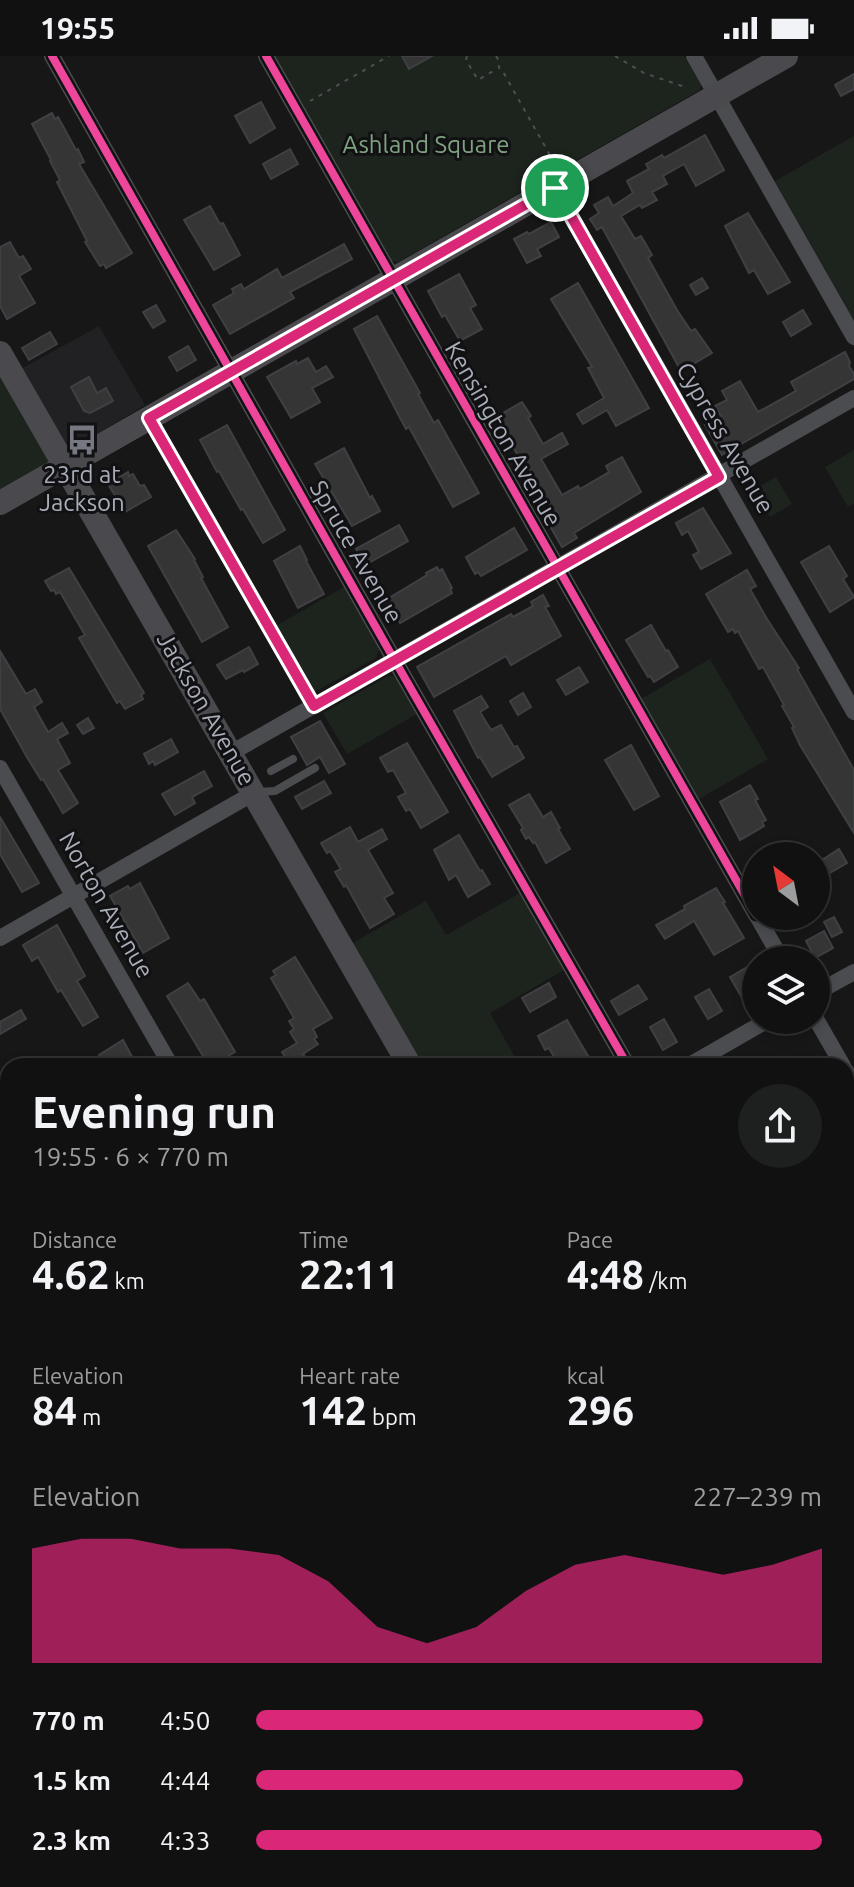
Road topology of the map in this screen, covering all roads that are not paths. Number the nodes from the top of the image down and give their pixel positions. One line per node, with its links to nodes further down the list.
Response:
1 (52, 56): 10 (street, Spruce Avenue)
2 (266, 56): 7 (street, Kensington Avenue)
3 (694, 56): 5 (street)
4 (786, 56): 5 (main road)
5 (716, 96): 6 (main road); 8 (street)
6 (556, 178): 7 (main road); 14 (street, Cypress Avenue)
7 (392, 280): 10 (main road); 16 (street, Kensington Avenue)
8 (854, 337)
9 (0, 353): 13 (main road, Jackson Avenue)
10 (231, 372): 12 (main road); 17 (street, Spruce Avenue)
11 (854, 398): 14 (street)
12 (149, 418): 13 (main road); 18 (lane)
13 (65, 466): 15 (main road); 20 (main road, Jackson Avenue)
14 (719, 477): 16 (street); 19 (street, Cypress Avenue)
15 (0, 503)
16 (557, 568): 17 (street); 28 (street, Kensington Avenue)
17 (395, 661): 18 (street); 37 (street, Spruce Avenue)
18 (314, 706): 20 (street)
19 (854, 712)
20 (231, 753): 27 (main road, Jackson Avenue)
21 (293, 759): 22 (lane)
22 (283, 765): 25 (lane); 26 (lane)
23 (0, 768): 29 (street, Norton Avenue)
24 (315, 768): 26 (lane)
25 (271, 771)
26 (292, 781): 27 (lane)
27 (254, 793): 29 (street); 36 (main road, Jackson Avenue)
28 (742, 891)
29 (73, 896): 30 (street); 35 (street, Norton Avenue)
30 (0, 938)
31 (854, 972): 32 (street)
32 (830, 985)
33 (744, 1034): 38 (street)
34 (825, 1034): 39 (street)
35 (166, 1058)
36 (405, 1058)
37 (623, 1058)
38 (702, 1058)
39 (838, 1058)

